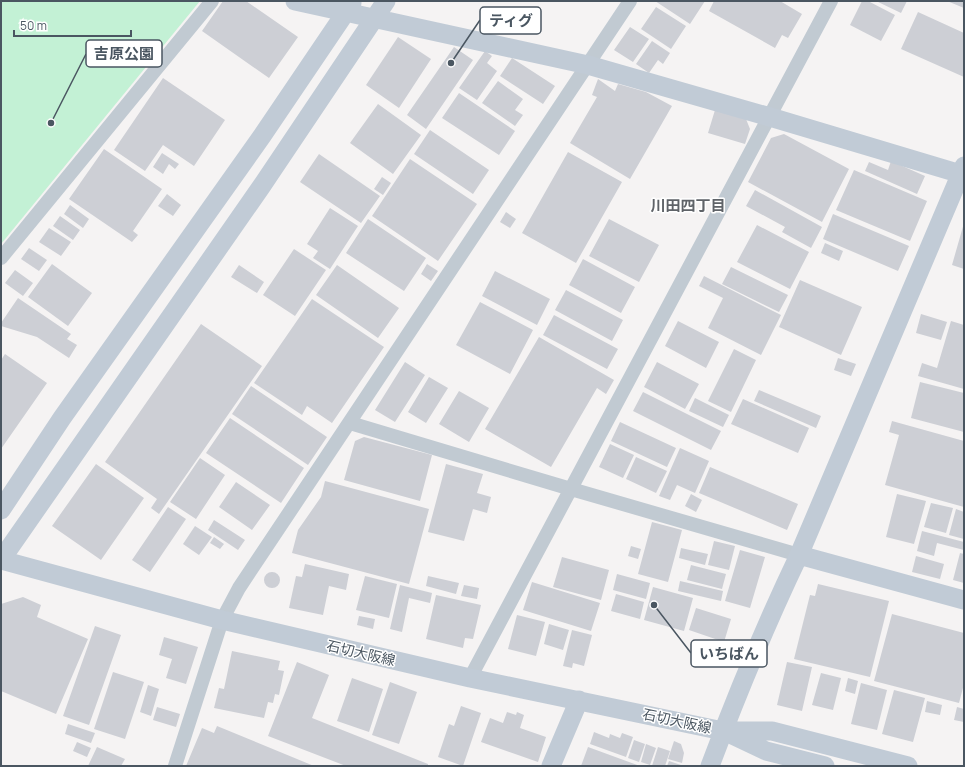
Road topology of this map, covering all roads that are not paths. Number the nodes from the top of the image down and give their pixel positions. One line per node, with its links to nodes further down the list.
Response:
1 (212, 1): 11 (street)
2 (295, 1): 6 (street)
3 (386, 1): 7 (street)
4 (630, 1): 8 (street)
5 (831, 1): 9 (street)
6 (350, 7): 7 (street); 14 (street)
7 (374, 18): 8 (street); 16 (street)
8 (588, 65): 9 (street); 12 (street)
9 (770, 117): 10 (street); 13 (street)
10 (963, 172): 15 (street)
11 (1, 258)
12 (350, 423): 13 (street); 18 (street)
13 (571, 489): 15 (street); 19 (street)
14 (1, 510)
15 (799, 555): 17 (street); 21 (street)
16 (1, 560): 18 (street, 石切大阪線)
17 (964, 600)
18 (222, 620): 19 (street, 石切大阪線); 22 (street)
19 (470, 678): 20 (street, 石切大阪線)
20 (579, 700): 21 (street, 石切大阪線); 23 (street)
21 (723, 731): 24 (street); 25 (street, 石切大阪線); 26 (street, 石切大阪線)
22 (175, 766)
23 (551, 766)
24 (710, 766)
25 (824, 766)
26 (908, 766)

